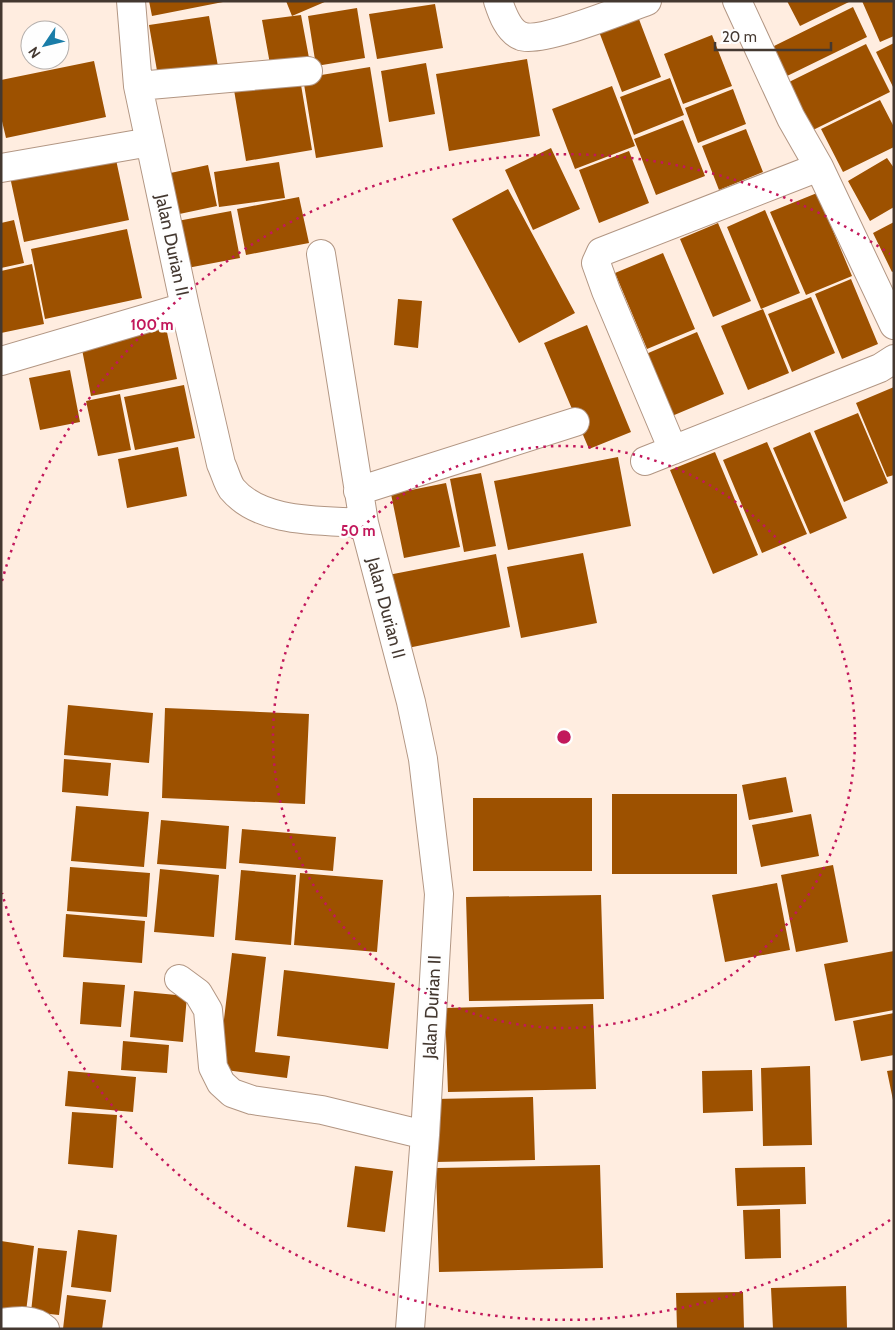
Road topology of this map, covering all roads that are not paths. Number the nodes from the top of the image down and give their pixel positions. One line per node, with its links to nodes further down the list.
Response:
1 (131, 1): 6 (street, Jalan Durian II)
2 (498, 1): 3 (street)
3 (647, 1)
4 (737, 1): 9 (street)
5 (308, 72): 6 (street)
6 (138, 86): 7 (street, Jalan Durian II)
7 (150, 142): 8 (street); 11 (street, Jalan Durian II)
8 (1, 168)
9 (819, 168): 12 (street); 16 (street)
10 (320, 254): 18 (street)
11 (185, 307): 14 (street); 19 (street, Jalan Durian II)
12 (894, 325)
13 (894, 359): 16 (street)
14 (1, 361)
15 (574, 422): 18 (street)
16 (672, 450): 17 (street)
17 (645, 461)
18 (358, 492): 19 (street)
19 (364, 523): 21 (street, Jalan Durian II)
20 (179, 979): 21 (street)
21 (425, 1136): 24 (street, Jalan Durian II)
22 (1, 1323): 23 (street)
23 (46, 1329)
24 (410, 1329)

